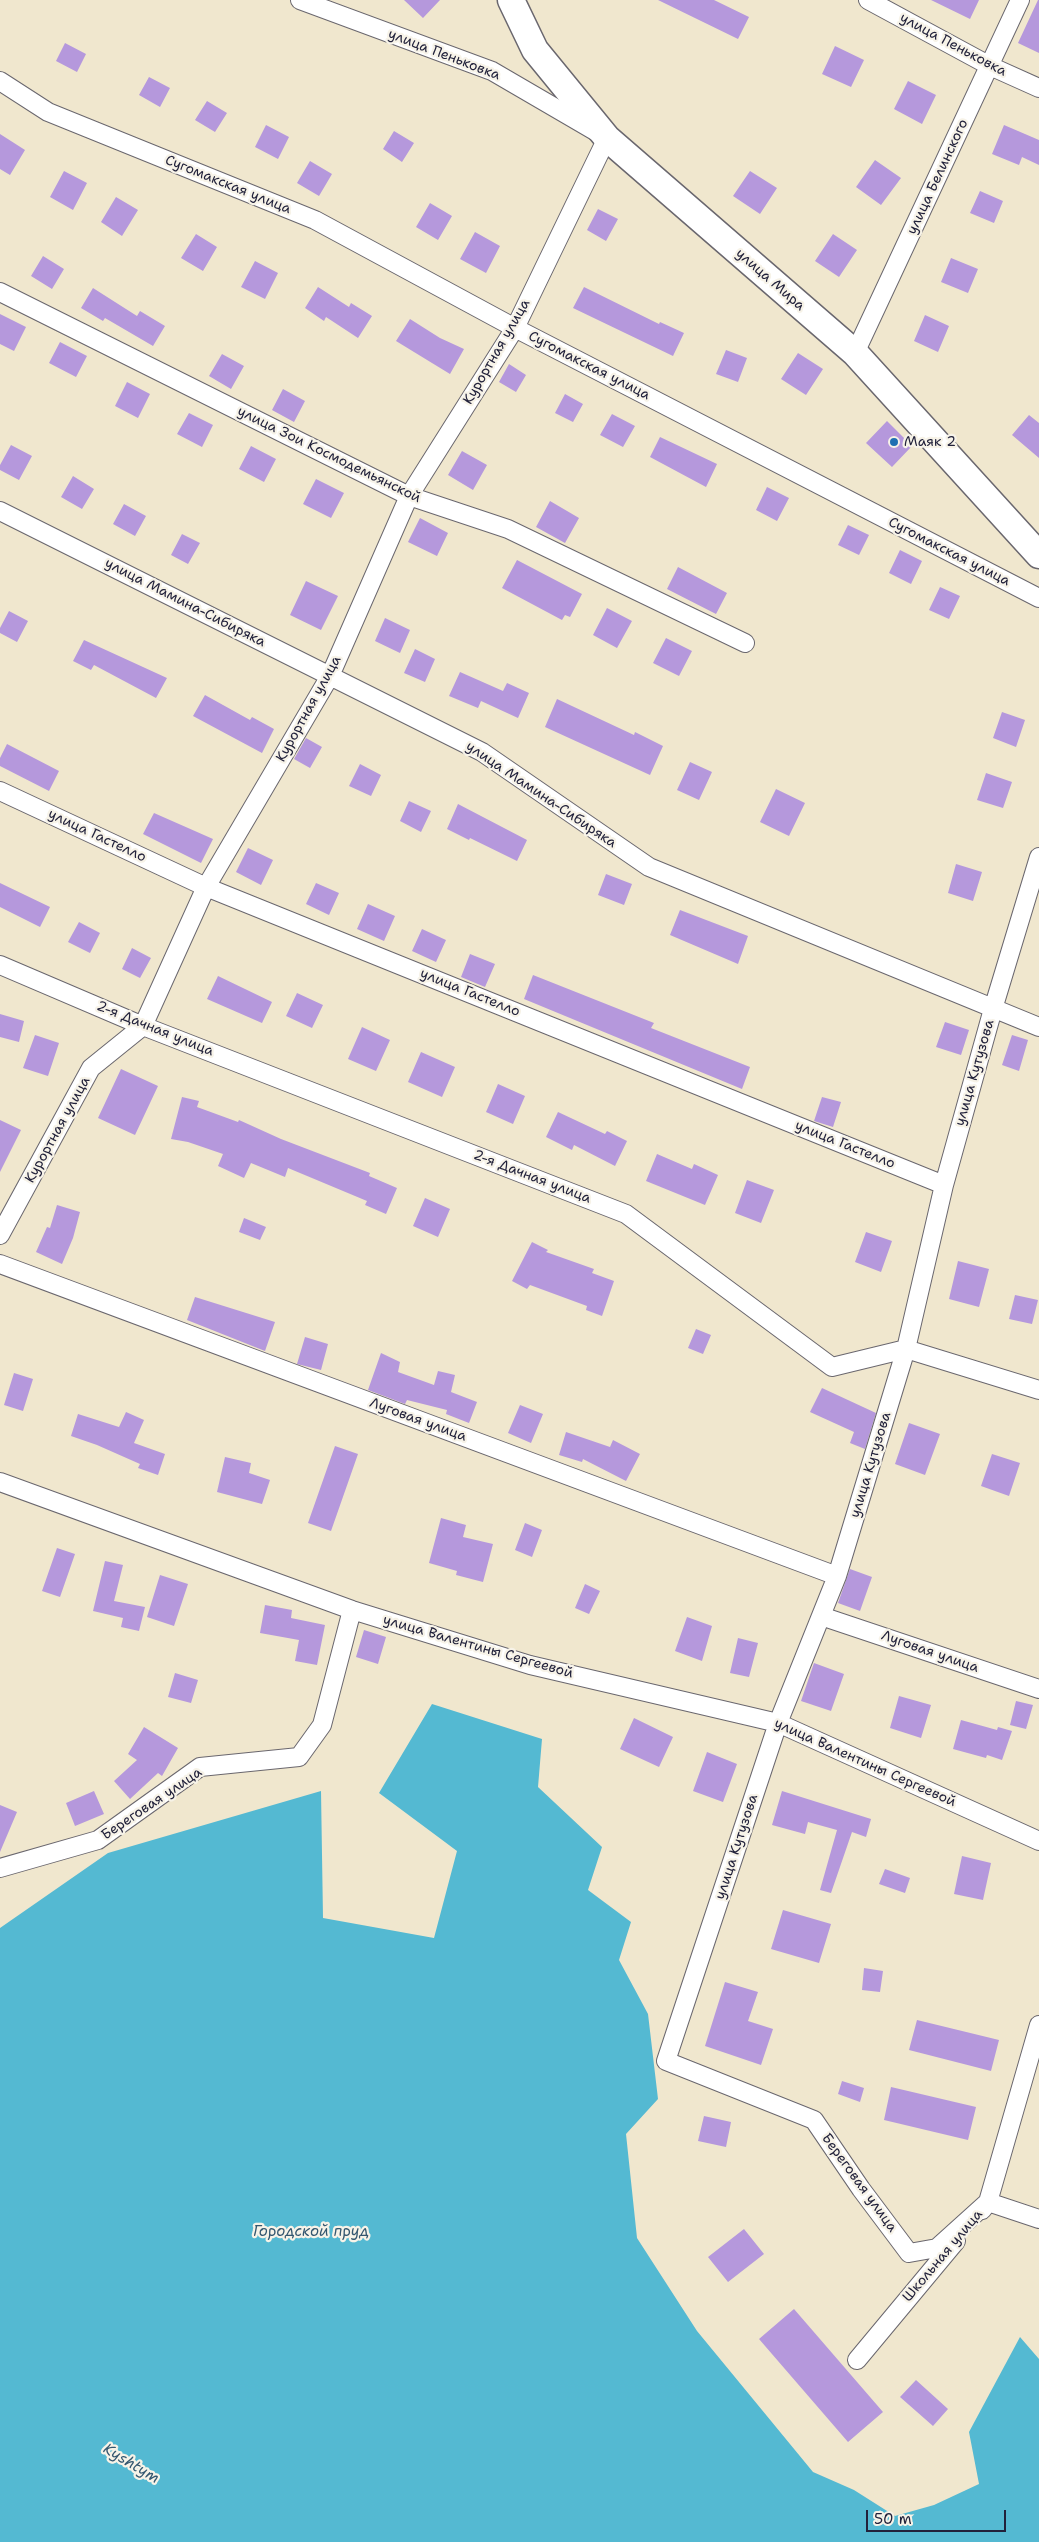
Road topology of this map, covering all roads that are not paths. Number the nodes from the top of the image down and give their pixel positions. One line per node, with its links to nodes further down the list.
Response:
1 (300, 0): 8 (street, улица Пеньковка)
2 (511, 0): 8 (main road, улица Мира)
3 (868, 0): 5 (street, улица Пеньковка)
4 (1020, 0): 5 (street, улица Белинского)
5 (990, 66): 7 (street, улица Пеньковка); 11 (street, улица Белинского)
6 (0, 81): 10 (street, Сугомакская улица)
7 (1039, 88)
8 (607, 138): 10 (street, Курортная улица); 11 (main road, улица Мира)
9 (0, 292): 12 (street, улица Зои Космодемьянской)
10 (515, 328): 12 (street, Курортная улица); 15 (street, Сугомакская улица)
11 (855, 354): 14 (main road, улица Мира)
12 (409, 496): 16 (street, улица Зои Космодемьянской); 17 (street, Курортная улица)
13 (0, 510): 17 (street, улица Мамина-Сибиряка)
14 (1039, 555)
15 (1039, 598)
16 (745, 643)
17 (330, 676): 20 (street, Курортная улица); 22 (street, улица Мамина-Сибиряка)
18 (0, 791): 20 (street, улица Гастелло)
19 (1039, 857): 22 (street, улица Кутузова)
20 (206, 887): 23 (street, Курортная улица); 25 (street, улица Гастелло)
21 (0, 965): 23 (street, 2-я Дачная улица)
22 (993, 1009): 24 (street, улица Мамина-Сибиряка); 25 (street, улица Кутузова)
23 (143, 1026): 26 (street, Курортная улица); 28 (street, 2-я Дачная улица)
24 (1039, 1026)
25 (944, 1185): 28 (street, улица Кутузова)
26 (0, 1235)
27 (0, 1264): 31 (street, Луговая улица)
28 (906, 1349): 29 (street); 31 (street, улица Кутузова)
29 (1039, 1390)
30 (0, 1482): 32 (street, улица Валентины Сергеевой)
31 (837, 1576): 33 (street, улица Кутузова)
32 (352, 1610): 35 (street, улица Валентины Сергеевой); 37 (street, Береговая улица)
33 (821, 1616): 34 (street, Луговая улица); 35 (street, улица Кутузова)
34 (1039, 1689)
35 (778, 1723): 36 (street, улица Валентины Сергеевой); 39 (street, улица Кутузова)
36 (1039, 1841)
37 (0, 1868)
38 (1039, 2025): 40 (street, Школьная улица)
39 (666, 2061): 40 (street, Береговая улица)
40 (988, 2202): 41 (street); 42 (street, Школьная улица)
41 (1039, 2218)
42 (857, 2360)

